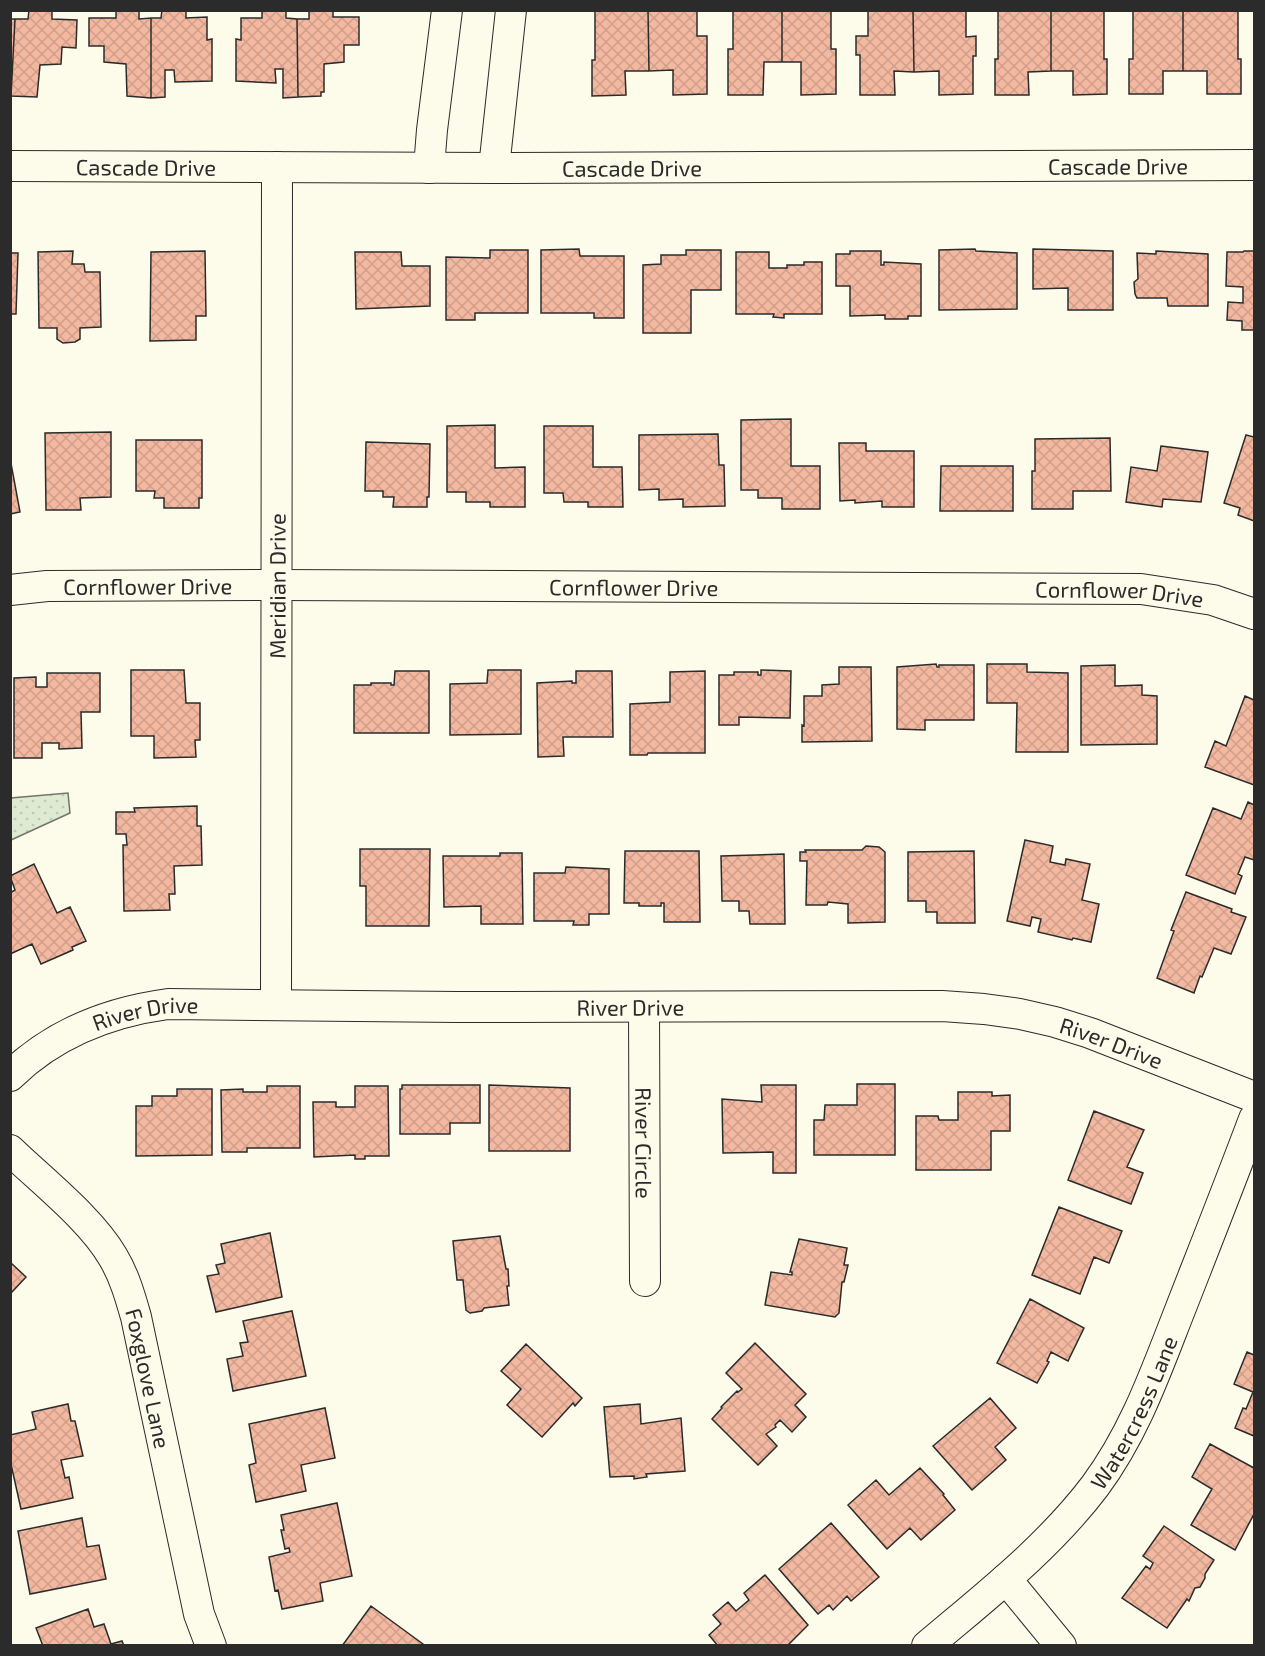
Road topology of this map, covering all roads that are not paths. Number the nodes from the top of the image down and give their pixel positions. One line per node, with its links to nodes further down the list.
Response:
1 (447, 10): 6 (street)
2 (511, 10): 7 (street)
3 (1254, 165): 7 (street, Cascade Drive)
4 (10, 166): 5 (street, Cascade Drive)
5 (277, 167): 6 (street, Cascade Drive); 8 (street, Meridian Drive)
6 (429, 168): 7 (street, Cascade Drive)
7 (494, 168)
8 (278, 585): 9 (street, Cornflower Drive); 10 (street, Cornflower Drive); 11 (street, Meridian Drive)
9 (10, 590)
10 (1254, 614)
11 (276, 1004): 12 (street, River Drive); 13 (street, River Drive)
12 (644, 1007): 14 (street, River Drive); 17 (street, River Circle)
13 (10, 1076)
14 (1254, 1097)
15 (1254, 1119): 18 (street, Watercress Lane)
16 (10, 1150): 19 (street, Foxglove Lane)
17 (645, 1281)
18 (1006, 1579): 20 (street, Watercress Lane); 21 (street)
19 (211, 1646)
20 (927, 1646)
21 (1061, 1646)

